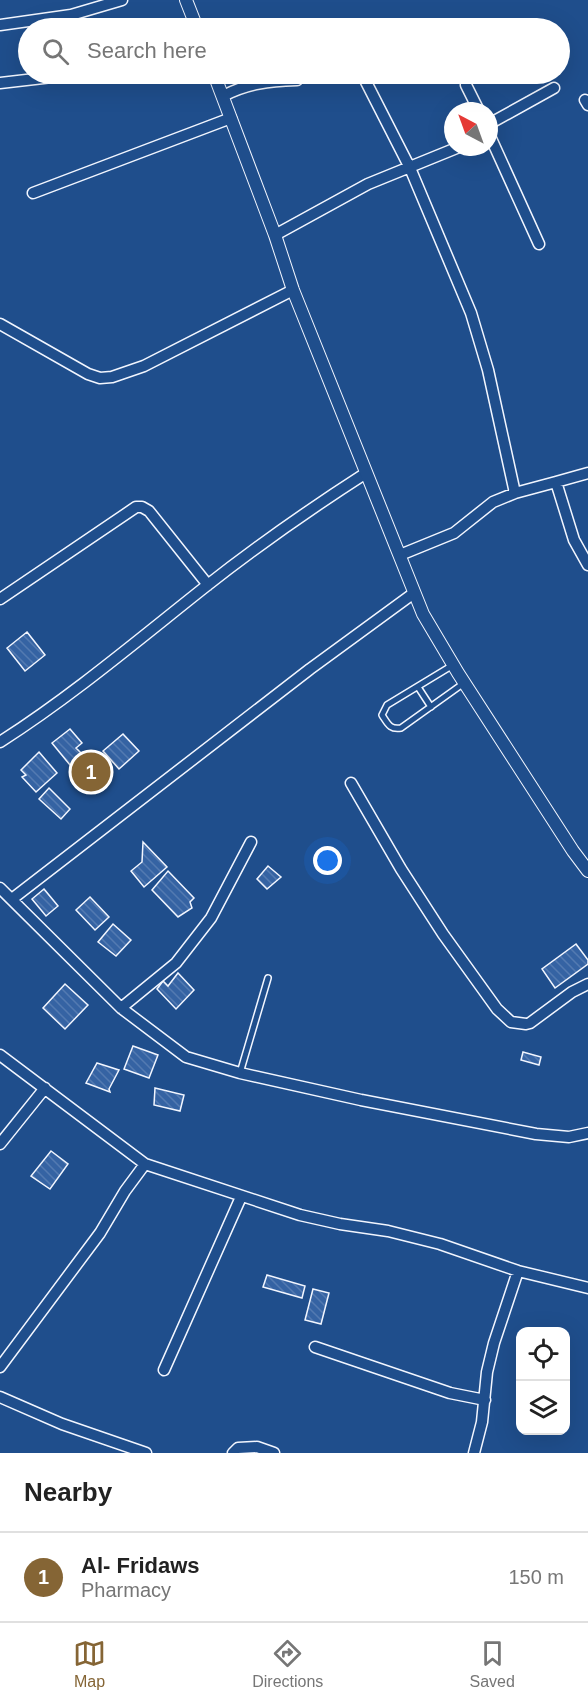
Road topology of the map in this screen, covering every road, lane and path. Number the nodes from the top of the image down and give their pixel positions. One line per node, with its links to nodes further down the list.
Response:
1 (122, 0): 3 (street)
2 (186, 0): 4 (street)
3 (50, 18)
4 (193, 18)
5 (18, 22): 6 (street)
6 (0, 25)
7 (18, 81): 8 (street)
8 (0, 83)
9 (218, 84): 14 (street)
10 (260, 84): 14 (street)
11 (367, 84): 20 (street)
12 (466, 85): 15 (street)
13 (554, 88): 17 (street)
14 (223, 96): 16 (street)
15 (474, 102)
16 (231, 118): 21 (street); 22 (street)
17 (498, 125)
18 (498, 151): 23 (street)
19 (444, 153): 20 (street)
20 (410, 168): 22 (street); 29 (street)
21 (33, 193)
22 (275, 235): 24 (street)
23 (539, 244)
24 (293, 290): 25 (street); 26 (street)
25 (0, 324)
26 (366, 473): 30 (street); 32 (street)
27 (588, 473): 28 (street)
28 (556, 482): 29 (street); 31 (street)
29 (515, 493): 30 (street)
30 (400, 555): 33 (street)
31 (588, 565)
32 (207, 585): 34 (street); 39 (street)
33 (414, 593): 35 (street); 44 (street)
34 (0, 599)
35 (453, 665): 36 (street); 37 (lane)
36 (464, 683): 38 (lane); 42 (street)
37 (418, 687): 38 (lane); 38 (lane)
38 (431, 707)
39 (0, 742)
40 (351, 783): 46 (street)
41 (251, 842): 47 (street)
42 (588, 871)
43 (0, 888): 44 (street)
44 (12, 899): 47 (street)
45 (268, 978): 49 (lane)
46 (588, 984)
47 (121, 1008): 49 (street)
48 (0, 1055): 50 (street)
49 (240, 1073): 51 (street)
50 (45, 1088): 52 (street); 53 (street)
51 (588, 1134)
52 (0, 1144)
53 (145, 1164): 54 (street); 58 (street)
54 (241, 1197): 55 (street); 59 (street)
55 (518, 1271): 56 (street); 61 (street)
56 (588, 1287)
57 (315, 1347): 61 (street)
58 (0, 1367)
59 (164, 1370)
60 (0, 1397): 62 (street)
61 (485, 1400): 65 (street)
62 (146, 1453)
63 (233, 1453): 64 (street)
64 (274, 1453)
65 (474, 1453)

